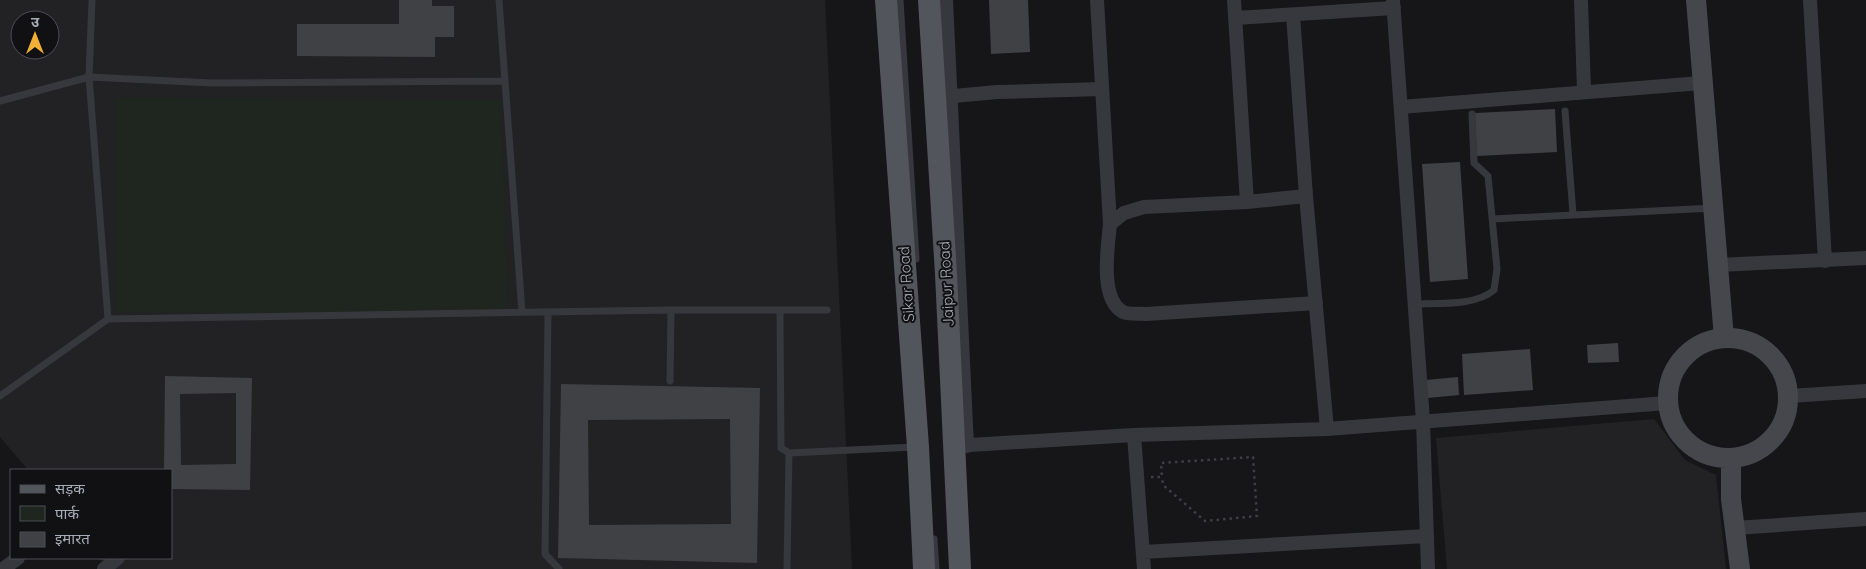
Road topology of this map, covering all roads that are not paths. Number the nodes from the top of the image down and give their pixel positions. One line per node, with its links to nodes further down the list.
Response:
1 (92, 0): 15 (lane)
2 (500, 0): 16 (lane)
3 (886, 0): 53 (main road, Sikar Road)
4 (900, 0): 34 (lane)
5 (929, 0): 20 (main road, Jaipur Road)
6 (946, 0): 20 (street)
7 (1097, 0): 18 (street)
8 (1234, 0): 14 (street)
9 (1581, 0): 19 (street)
10 (1696, 0): 17 (street)
11 (1810, 0): 32 (street)
12 (1394, 4): 13 (street); 22 (street)
13 (1292, 15): 14 (street); 25 (street)
14 (1235, 18): 26 (street)
15 (89, 77): 16 (lane); 21 (lane); 42 (lane)
16 (504, 81): 40 (lane)
17 (1701, 83): 19 (street); 27 (street)
18 (1102, 89): 20 (street); 30 (street)
19 (1584, 91): 22 (street)
20 (943, 97): 52 (main road, Jaipur Road)
21 (0, 101)
22 (1401, 107): 36 (street)
23 (1565, 111): 28 (lane)
24 (1472, 114): 29 (lane)
25 (1306, 196): 26 (street); 35 (street)
26 (1247, 202): 30 (street)
27 (1715, 208): 28 (lane); 33 (street)
28 (1573, 214): 29 (lane)
29 (1493, 219): 36 (lane)
30 (1110, 224): 35 (street)
31 (1866, 258): 32 (street)
32 (1825, 261): 33 (street)
33 (1718, 265): 43 (street)
34 (916, 269)
35 (1316, 303): 50 (street)
36 (1415, 304): 49 (street)
37 (671, 310): 38 (lane); 41 (lane); 44 (lane)
38 (780, 310): 39 (lane); 54 (lane)
39 (827, 310)
40 (522, 312): 41 (lane); 42 (lane)
41 (548, 312): 65 (lane)
42 (108, 319): 46 (lane)
43 (1724, 338): 47 (street); 48 (street)
44 (670, 381)
45 (1866, 391): 47 (street)
46 (0, 396)
47 (1789, 396): 55 (street)
48 (1667, 403): 49 (street); 55 (street)
49 (1423, 422): 50 (street); 59 (street)
50 (1327, 429): 51 (street)
51 (1134, 436): 52 (street); 60 (street)
52 (960, 446): 69 (main road, Jaipur Road)
53 (918, 447): 54 (lane); 67 (main road, Sikar Road)
54 (789, 453): 66 (lane)
55 (1731, 458): 58 (street)
56 (1866, 519): 58 (street)
57 (933, 527): 68 (lane)
58 (1735, 528): 72 (street)
59 (1426, 536): 60 (street); 71 (street)
60 (1143, 552): 70 (street)
61 (16, 559): 63 (street)
62 (117, 559): 64 (street)
63 (1, 568)
64 (104, 569)
65 (559, 569)
66 (787, 569)
67 (924, 569)
68 (936, 569)
69 (960, 569)
70 (1144, 569)
71 (1428, 569)
72 (1740, 569)

